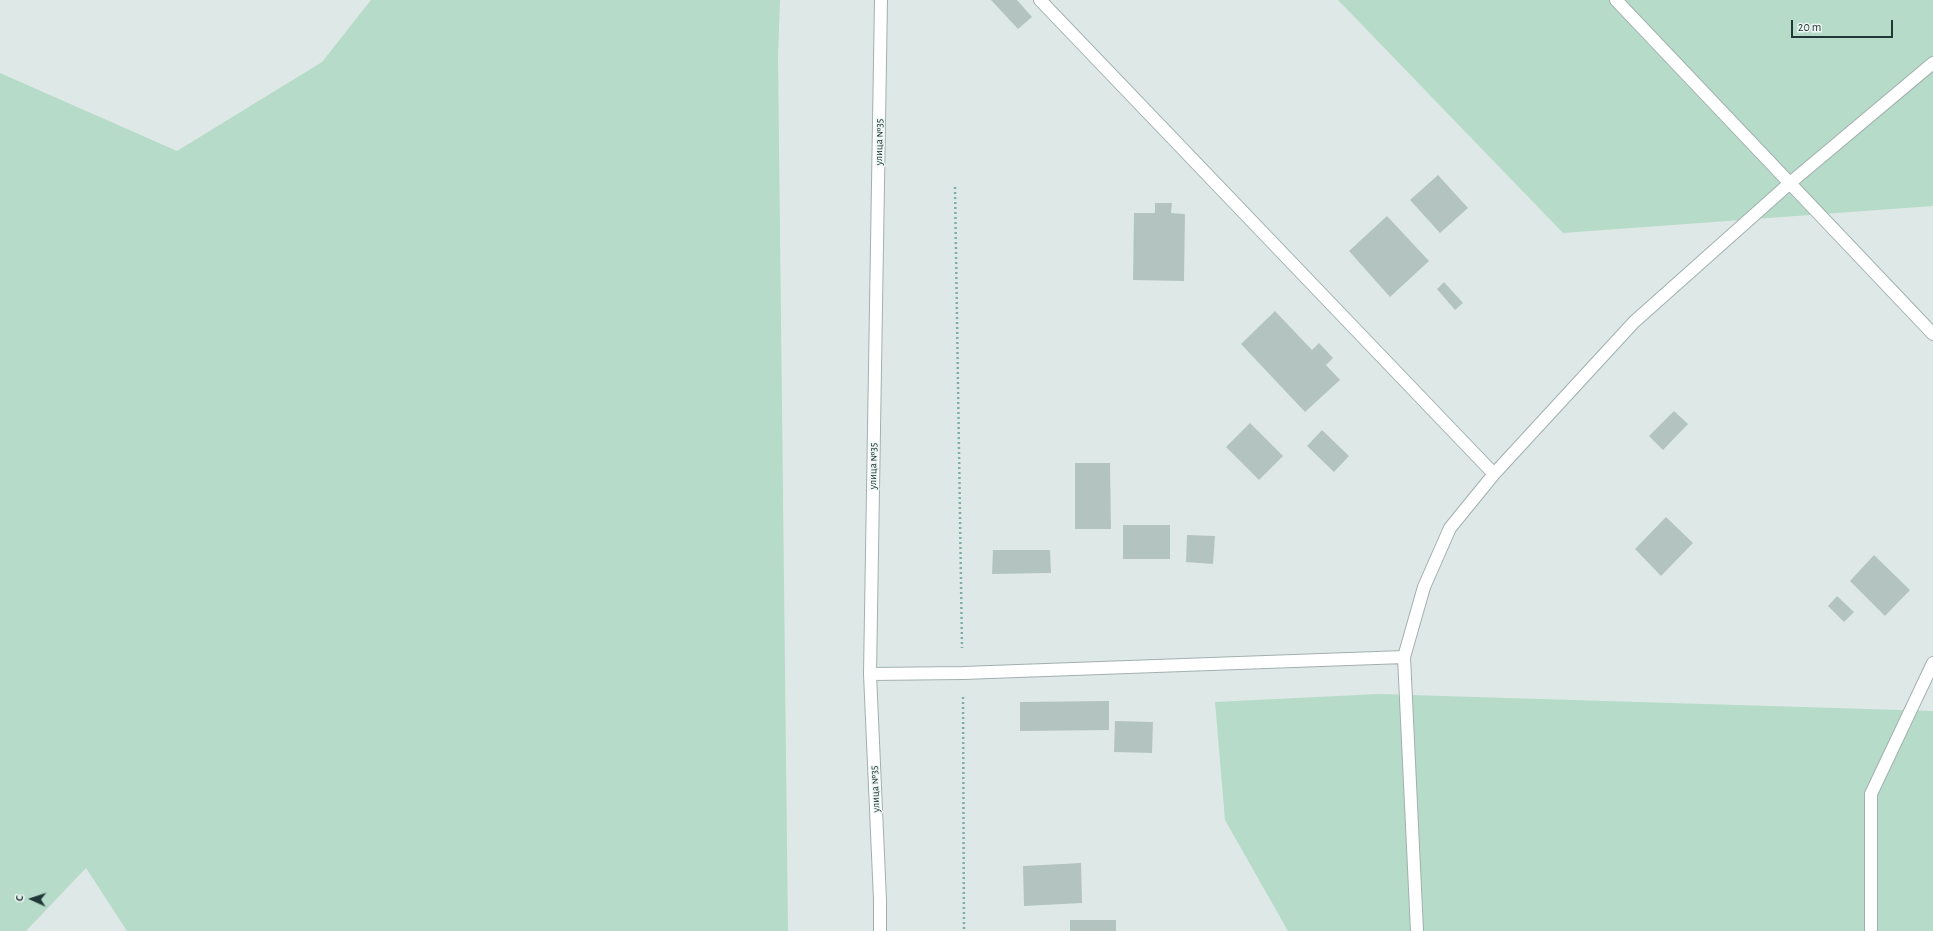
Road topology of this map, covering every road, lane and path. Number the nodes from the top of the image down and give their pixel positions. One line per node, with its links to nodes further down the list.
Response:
1 (881, 0): 12 (street, улица №35)
2 (1040, 0): 8 (street)
3 (1616, 0): 5 (street)
4 (1933, 63): 5 (street)
5 (1790, 183): 7 (street); 8 (street)
6 (955, 187): 11 (path)
7 (1933, 334)
8 (1494, 474): 9 (street)
9 (1404, 657): 11 (street); 15 (street)
10 (1933, 663): 16 (street)
11 (963, 673): 12 (street); 14 (path)
12 (870, 674): 13 (street, улица №35)
13 (880, 931)
14 (964, 931)
15 (1417, 931)
16 (1871, 931)

